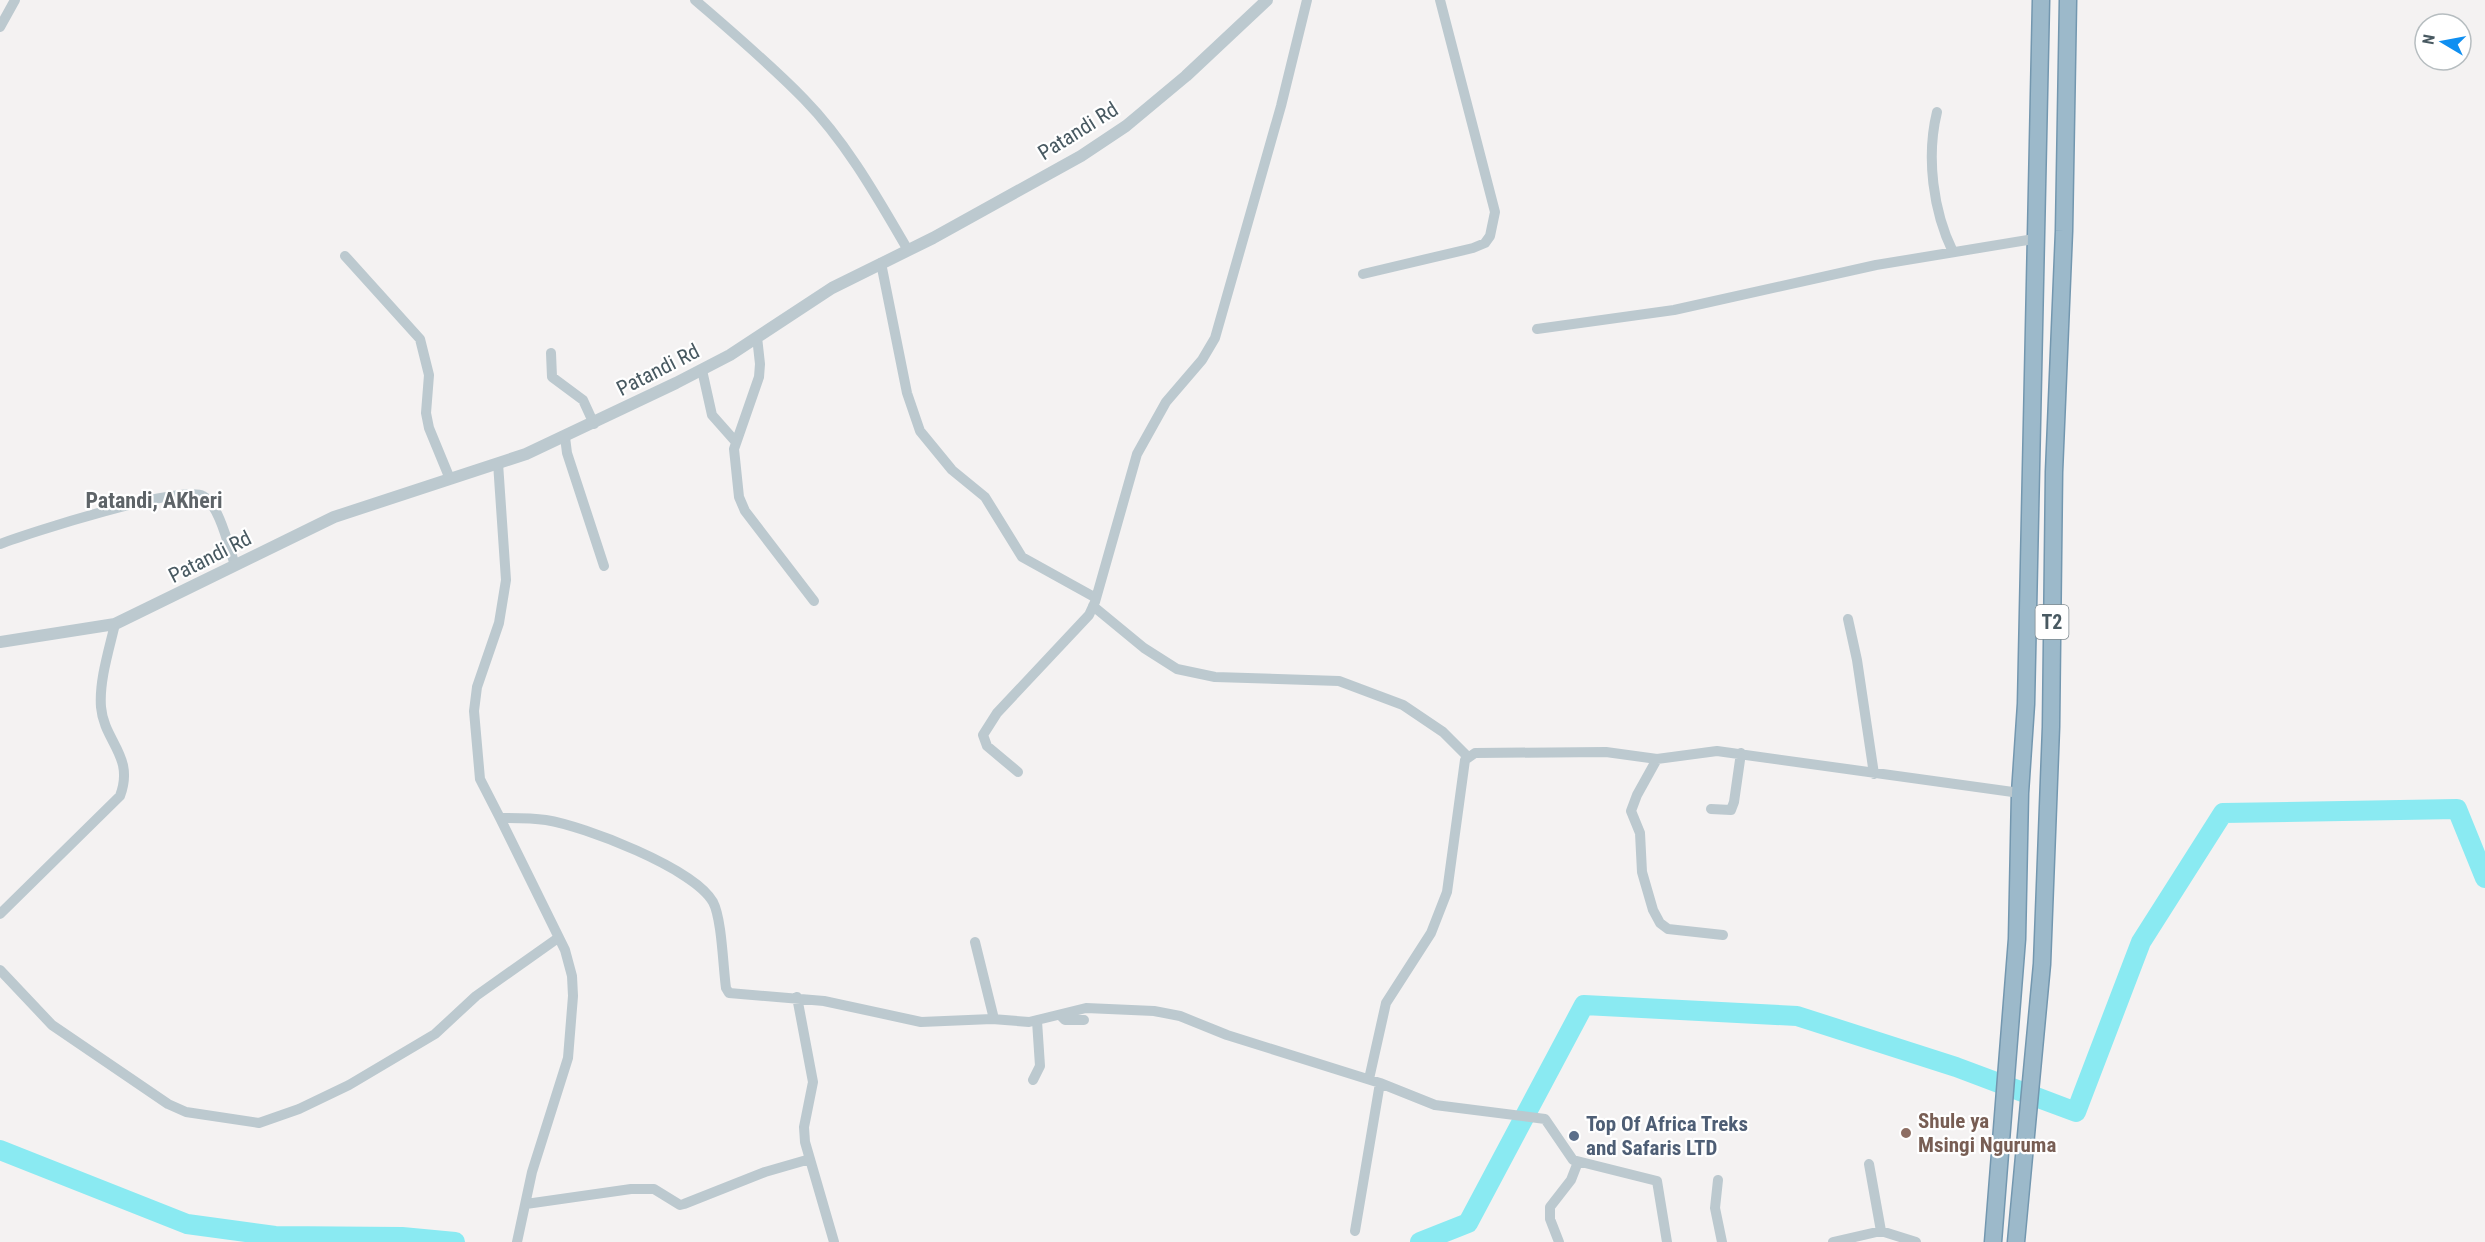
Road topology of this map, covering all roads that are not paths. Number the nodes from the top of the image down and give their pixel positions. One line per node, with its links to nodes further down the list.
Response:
1 (15, 0): 8 (street)
2 (695, 0): 11 (street)
3 (1267, 0): 11 (street, Patandi Rd)
4 (1307, 0): 33 (street)
5 (1440, 0): 15 (street)
6 (2041, 0): 10 (highway, T2)
7 (2068, 0): 21 (highway, T2)
8 (0, 27)
9 (1937, 112): 12 (street)
10 (2034, 239): 12 (street); 20 (highway, T2)
11 (908, 250): 14 (street, Patandi Rd)
12 (1953, 252): 16 (street)
13 (345, 256): 28 (street)
14 (881, 262): 17 (street, Patandi Rd); 33 (street)
15 (1363, 274)
16 (1537, 329)
17 (757, 337): 19 (street, Patandi Rd); 24 (street)
18 (551, 353): 22 (street)
19 (702, 370): 22 (street, Patandi Rd); 24 (street)
20 (2033, 397): 21 (highway); 27 (highway, T2)
21 (2056, 397): 26 (highway, T2)
22 (594, 424): 23 (street, Patandi Rd)
23 (564, 437): 25 (street, Patandi Rd); 31 (street)
24 (735, 441): 32 (street)
25 (498, 463): 28 (street, Patandi Rd); 44 (street)
26 (2054, 472): 27 (highway); 72 (highway, T2)
27 (2031, 474): 42 (highway, T2)
28 (450, 479): 30 (street, Patandi Rd)
29 (0, 544): 30 (street)
30 (235, 565): 35 (street, Patandi Rd)
31 (604, 566)
32 (814, 601)
33 (1094, 602): 38 (street); 40 (street)
34 (1848, 619): 41 (street)
35 (115, 624): 36 (street, Patandi Rd); 45 (street)
36 (0, 642)
37 (1741, 753): 39 (street); 41 (street); 43 (street)
38 (1468, 757): 39 (street); 56 (street)
39 (1657, 759): 46 (street)
40 (1018, 772)
41 (1874, 774): 42 (street)
42 (2020, 793): 71 (highway, T2)
43 (1712, 809)
44 (500, 818): 47 (street); 50 (street)
45 (0, 914)
46 (1723, 935)
47 (558, 938): 49 (street); 61 (street)
48 (975, 942): 52 (street)
49 (0, 970)
50 (797, 997): 52 (street); 57 (street)
51 (1061, 1016): 53 (street); 54 (street); 56 (street)
52 (994, 1019): 54 (street)
53 (1084, 1020)
54 (1037, 1021): 55 (street)
55 (1033, 1080)
56 (1375, 1081): 58 (street); 62 (street)
57 (810, 1159): 61 (street); 65 (street)
58 (1578, 1162): 66 (street); 67 (street)
59 (1869, 1164): 63 (street)
60 (1718, 1180): 68 (street)
61 (526, 1204): 64 (street)
62 (1355, 1231)
63 (1881, 1231): 69 (street); 70 (street)
64 (517, 1242)
65 (834, 1242)
66 (1559, 1242)
67 (1667, 1242)
68 (1722, 1242)
69 (1833, 1242)
70 (1916, 1242)
71 (1993, 1242)
72 (2016, 1242)

